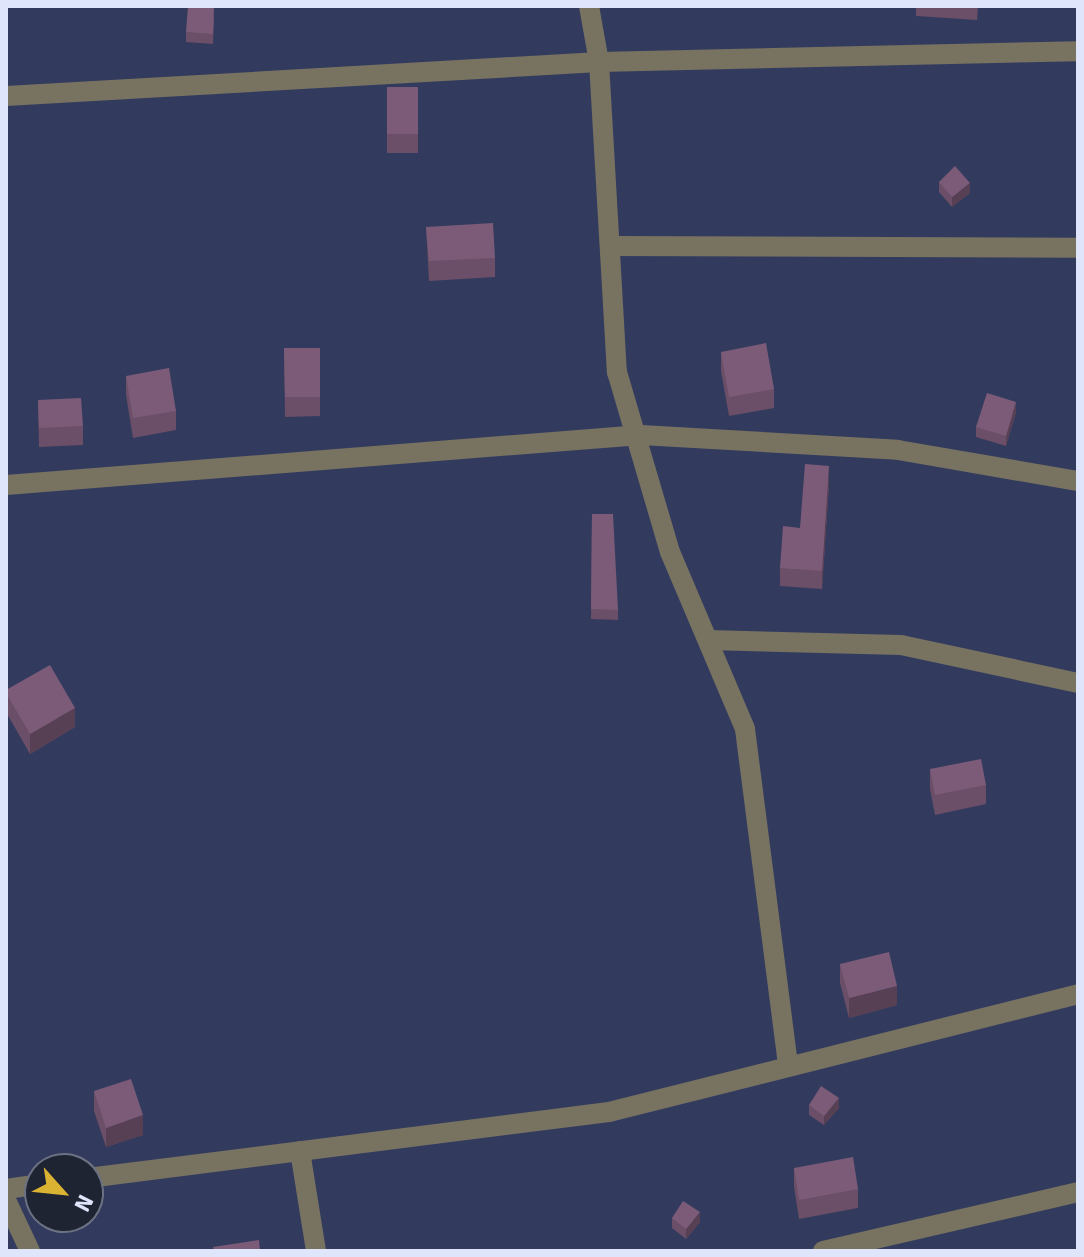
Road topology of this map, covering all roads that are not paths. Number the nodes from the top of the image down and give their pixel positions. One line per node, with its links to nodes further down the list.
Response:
1 (589, 6): 3 (street)
2 (1078, 51): 3 (street)
3 (599, 62): 4 (street); 5 (street)
4 (6, 96)
5 (610, 246): 6 (street); 7 (street)
6 (1078, 248)
7 (641, 435): 8 (street); 9 (street); 10 (street)
8 (1078, 481)
9 (6, 485)
10 (708, 640): 11 (street); 13 (street)
11 (1078, 683)
12 (1078, 994): 13 (street)
13 (788, 1063): 14 (street)
14 (300, 1151): 15 (street); 19 (street)
15 (104, 1176)
16 (1078, 1192): 20 (street)
17 (6, 1200): 18 (street)
18 (30, 1251)
19 (316, 1251)
20 (823, 1251)

